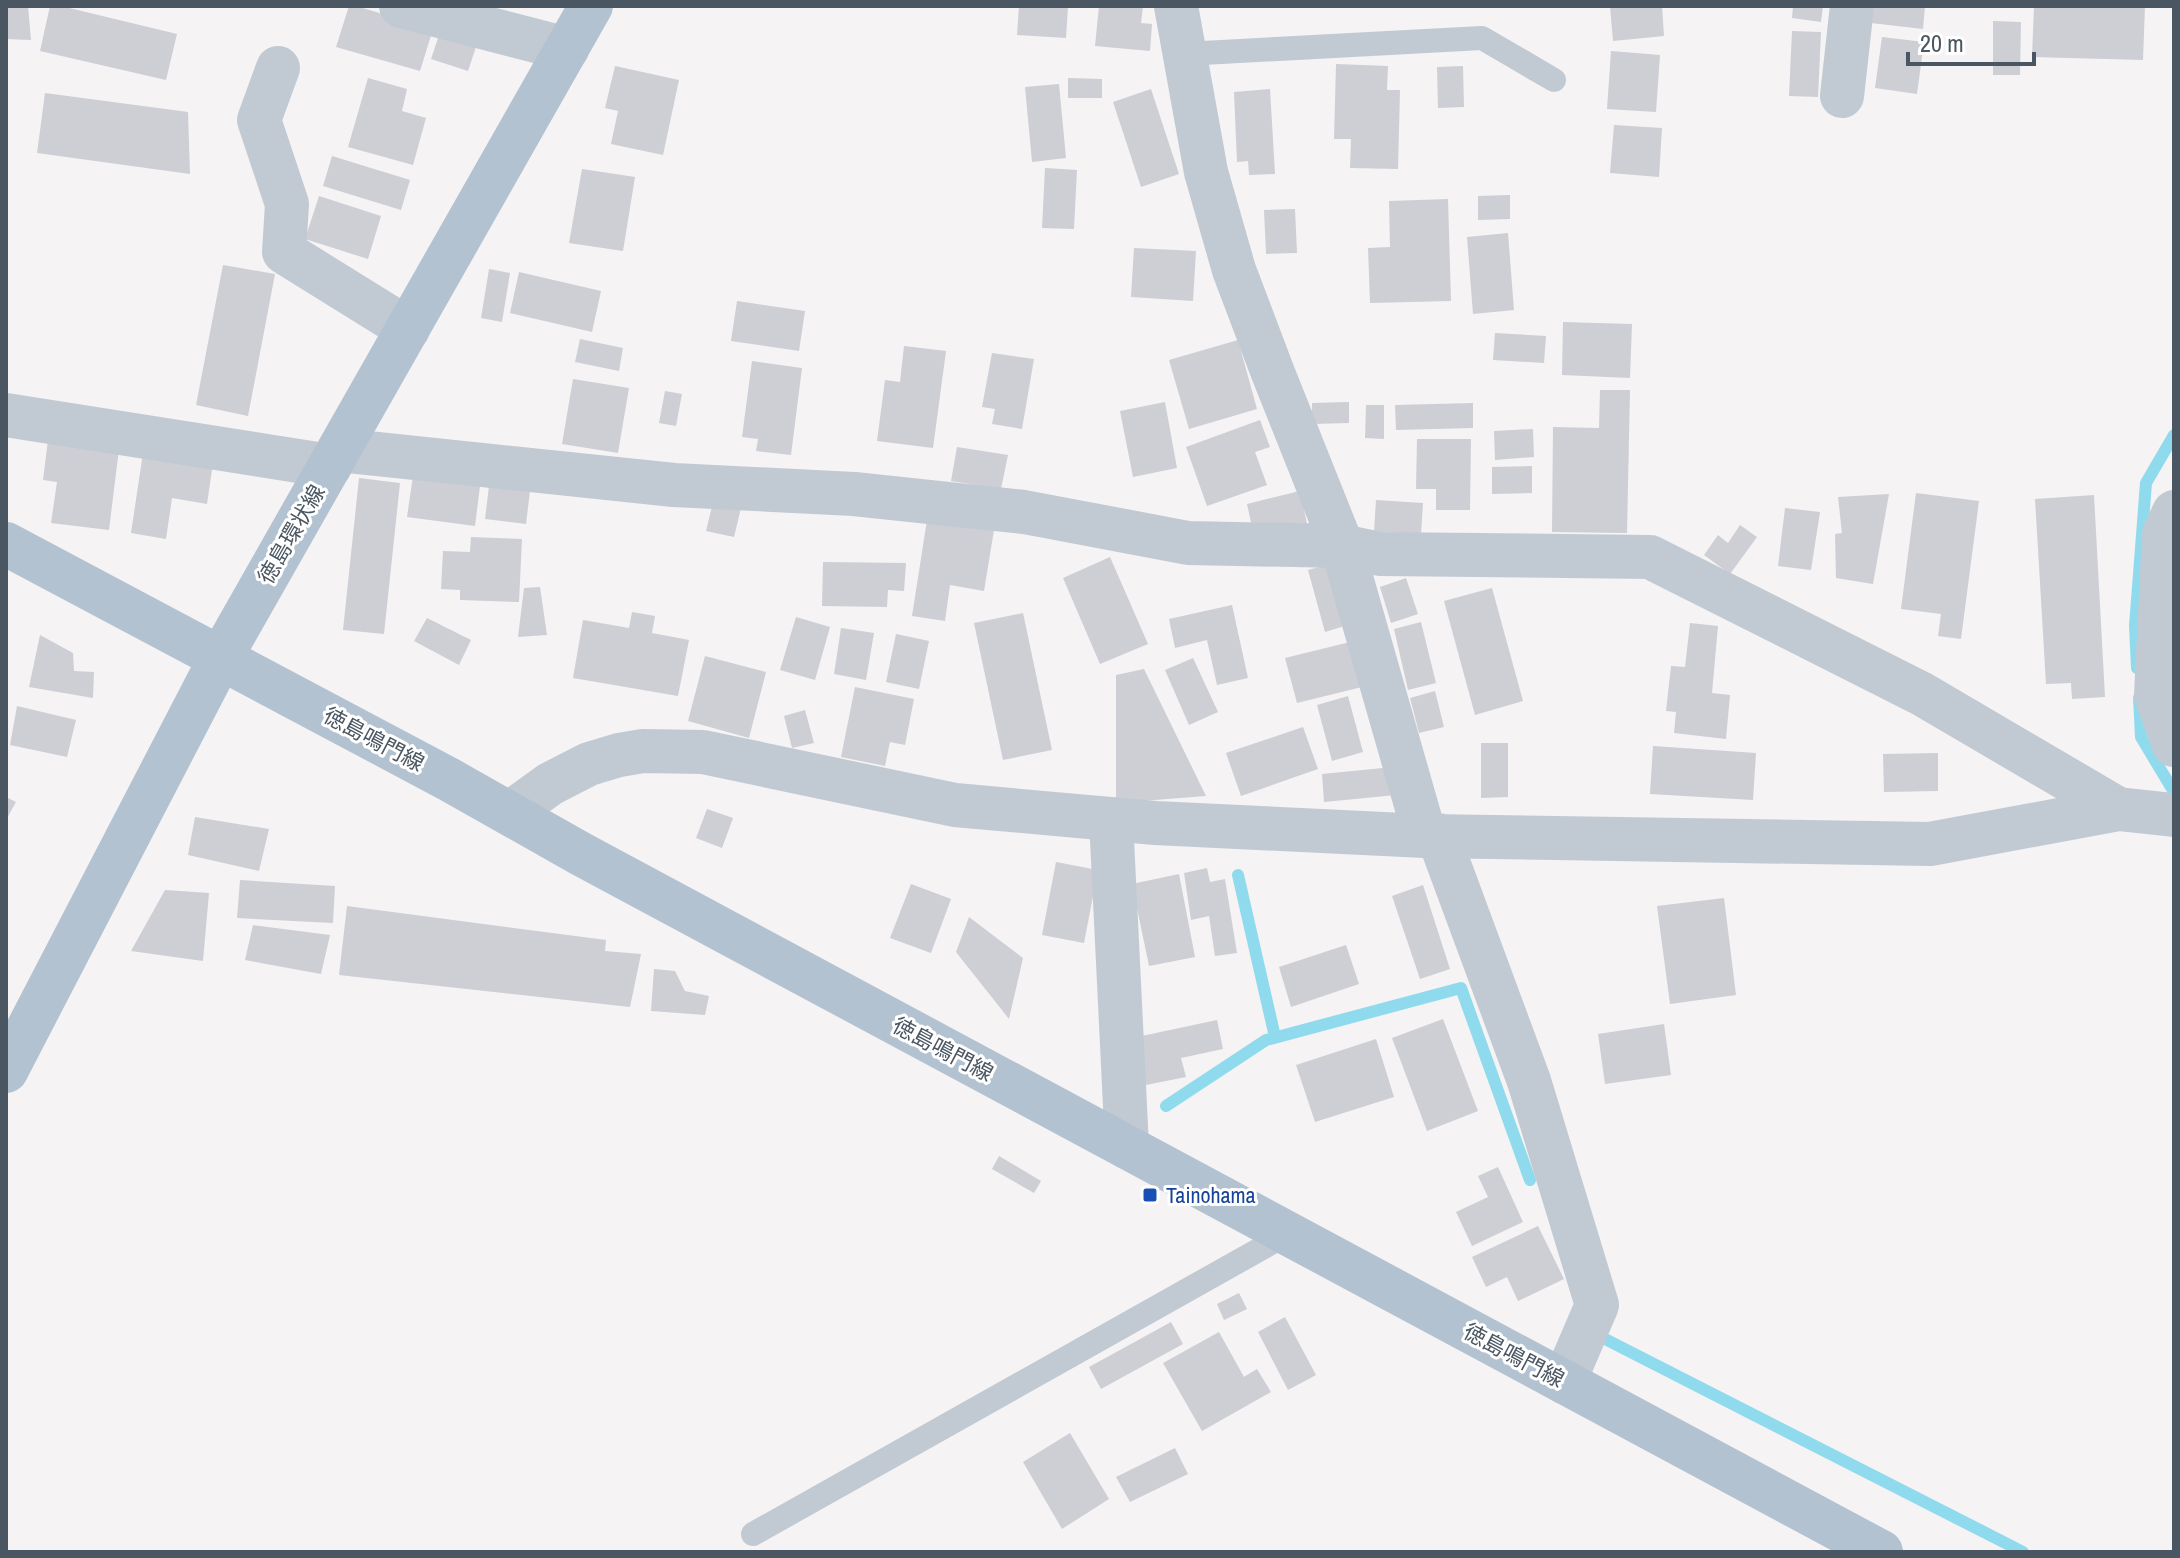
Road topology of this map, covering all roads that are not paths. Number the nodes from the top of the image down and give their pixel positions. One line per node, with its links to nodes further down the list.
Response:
1 (401, 6): 5 (street)
2 (591, 6): 5 (main road, 徳島環状線)
3 (1176, 6): 6 (street)
4 (1852, 6): 9 (street)
5 (567, 49): 10 (main road, 徳島環状線)
6 (1184, 54): 8 (lane); 15 (street)
7 (278, 68): 10 (street)
8 (1554, 80)
9 (1842, 96)
10 (408, 329): 12 (main road, 徳島環状線)
11 (6, 415): 12 (street)
12 (334, 458): 15 (street); 16 (main road, 徳島環状線)
13 (2171, 536): 17 (street)
14 (6, 544): 16 (main road, 徳島鳴門線)
15 (1342, 546): 18 (street); 22 (street)
16 (221, 657): 19 (main road, 徳島鳴門線); 23 (main road, 徳島環状線)
17 (2174, 745)
18 (2118, 809): 20 (street); 22 (street)
19 (510, 813): 21 (street); 24 (main road, 徳島鳴門線)
20 (2172, 815)
21 (1111, 819): 22 (street); 24 (street)
22 (1431, 836): 26 (street)
23 (6, 1071)
24 (1127, 1147): 25 (main road, 徳島鳴門線)
25 (1287, 1234): 26 (main road, 徳島鳴門線); 27 (lane)
26 (1564, 1382): 28 (main road, 徳島鳴門線)
27 (753, 1534)
28 (1881, 1552)

